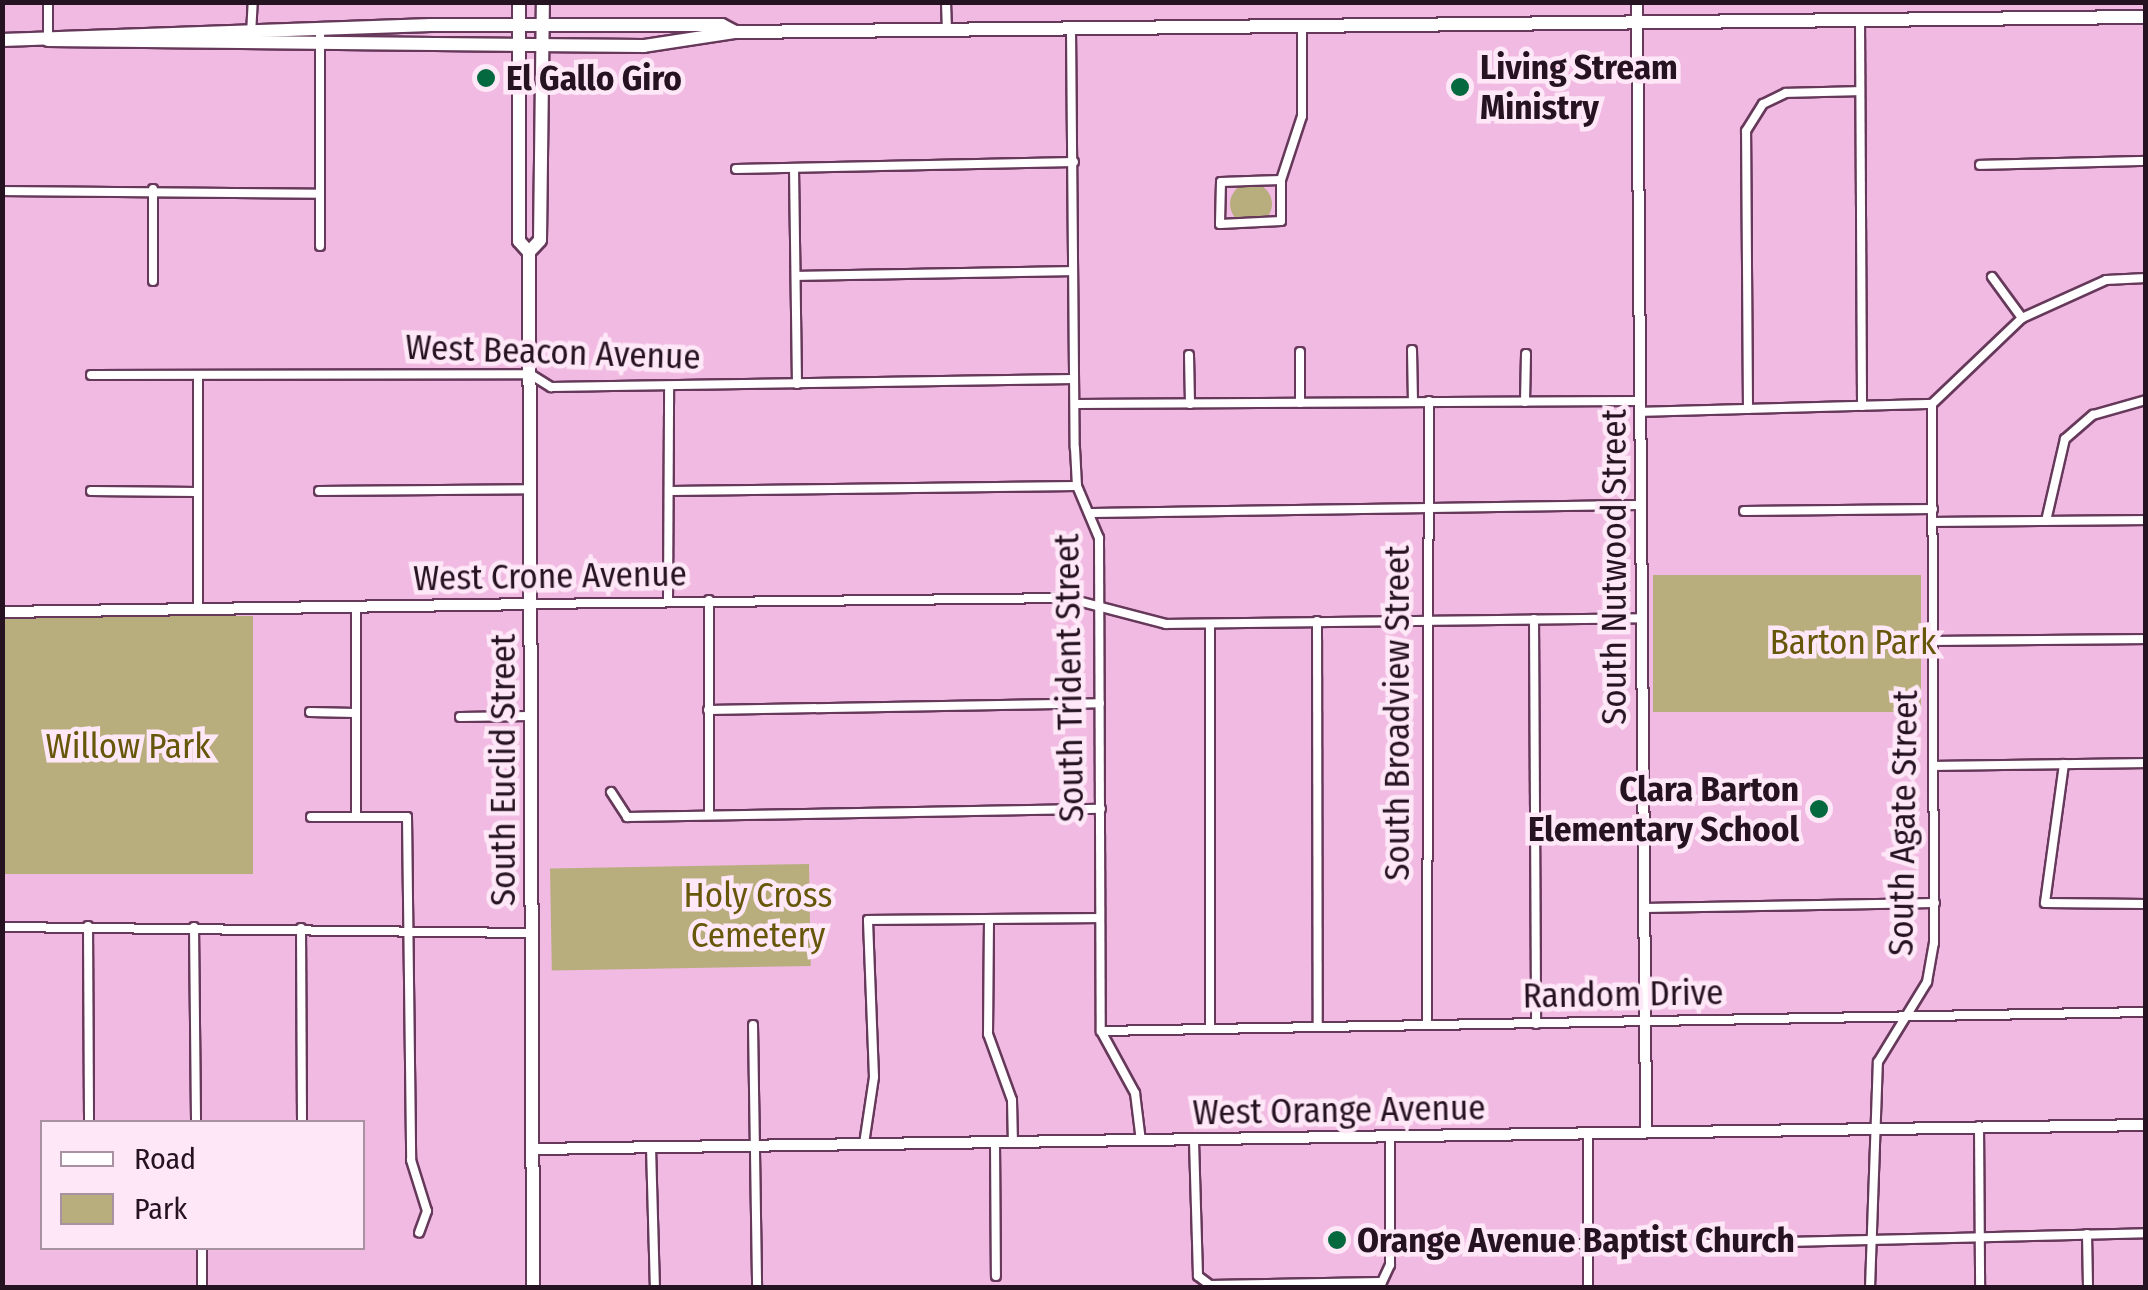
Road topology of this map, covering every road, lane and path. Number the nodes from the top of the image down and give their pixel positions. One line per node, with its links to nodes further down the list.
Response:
1 (48, 2): 19 (street)
2 (254, 2): 17 (street)
3 (519, 2): 10 (main road, South Euclid Street)
4 (543, 2): 11 (main road, South Euclid Street)
5 (946, 2): 14 (street)
6 (1637, 2): 9 (street, South Nutwood Street)
7 (2146, 17): 8 (main road)
8 (1860, 20): 9 (main road); 22 (street)
9 (1637, 23): 12 (main road); 59 (street, South Nutwood Street)
10 (519, 25): 11 (main road); 16 (main road); 20 (main road, South Euclid Street)
11 (543, 25): 15 (main road); 21 (main road, South Euclid Street)
12 (1302, 26): 13 (main road); 28 (street)
13 (1071, 29): 14 (main road); 24 (street, South Trident Street)
14 (947, 30): 15 (main road)
15 (735, 32): 21 (main road)
16 (320, 37): 17 (main road); 20 (main road); 31 (street)
17 (251, 38): 19 (main road)
18 (2, 40): 19 (main road)
19 (48, 40)
20 (519, 46): 21 (main road); 33 (main road, South Euclid Street)
21 (543, 46): 33 (main road, South Euclid Street)
22 (1860, 91): 58 (street); 60 (street)
23 (2146, 161): 25 (street)
24 (1074, 162): 26 (street); 34 (street, South Trident Street)
25 (1980, 165)
26 (794, 168): 27 (street); 35 (street)
27 (736, 170)
28 (1282, 180): 28 (street)
29 (153, 189): 30 (street); 31 (street); 38 (street)
30 (2, 190)
31 (318, 194): 32 (street)
32 (320, 246)
33 (529, 252): 44 (main road, South Euclid Street)
34 (1073, 271): 35 (street); 47 (street, South Trident Street)
35 (796, 276): 48 (street)
36 (1992, 276): 39 (street)
37 (2146, 278): 39 (street)
38 (154, 281)
39 (2022, 318): 57 (street)
40 (1412, 350): 51 (street)
41 (1300, 352): 54 (street)
42 (1189, 354): 56 (street)
43 (1526, 354): 53 (street)
44 (530, 374): 45 (street, West Beacon Avenue); 49 (street, West Beacon Avenue); 62 (main road, South Euclid Street)
45 (198, 375): 46 (street, West Beacon Avenue); 66 (street)
46 (91, 376)
47 (1074, 379): 48 (street, West Beacon Avenue); 55 (street, South Trident Street)
48 (797, 384): 49 (street, West Beacon Avenue)
49 (669, 386): 65 (street)
50 (2146, 400): 73 (street)
51 (1413, 402): 52 (street); 54 (street)
52 (1430, 402): 53 (street); 69 (street, South Broadview Street)
53 (1525, 402): 59 (street)
54 (1300, 403): 56 (street)
55 (1074, 404): 56 (street); 61 (street, South Trident Street)
56 (1190, 404)
57 (1932, 404): 58 (street); 68 (street, South Agate Street)
58 (1862, 406): 60 (street)
59 (1640, 407): 60 (street); 67 (street, South Nutwood Street)
60 (1748, 409)
61 (1077, 486): 65 (street); 71 (street, South Trident Street)
62 (531, 489): 64 (street); 77 (main road, South Euclid Street)
63 (91, 491): 66 (street)
64 (318, 491)
65 (671, 491): 76 (street)
66 (197, 492): 80 (street)
67 (1640, 505): 69 (street); 83 (street, South Nutwood Street)
68 (1933, 509): 70 (street); 74 (street, South Agate Street)
69 (1423, 510): 71 (street); 82 (street, South Broadview Street)
70 (1744, 511)
71 (1092, 513): 78 (street, South Trident Street)
72 (2146, 520): 73 (street)
73 (2046, 521): 74 (street)
74 (1934, 522): 88 (street, South Agate Street)
75 (709, 600): 76 (street, West Crone Avenue); 78 (street, West Crone Avenue); 90 (street)
76 (668, 602): 77 (street, West Crone Avenue)
77 (532, 604): 79 (street, West Crone Avenue); 93 (main road, South Euclid Street)
78 (1099, 604): 86 (street, West Crone Avenue); 89 (street, South Trident Street)
79 (356, 608): 80 (street, West Crone Avenue); 92 (street)
80 (198, 610): 81 (street, West Crone Avenue)
81 (2, 612)
82 (1424, 618): 84 (street, West Crone Avenue); 85 (street, West Crone Avenue); 119 (street, South Broadview Street)
83 (1642, 618): 84 (street, West Crone Avenue); 105 (street, South Nutwood Street)
84 (1534, 619): 117 (street)
85 (1317, 621): 86 (street, West Crone Avenue); 120 (street)
86 (1210, 624): 121 (street)
87 (2146, 639): 88 (street)
88 (1934, 641): 97 (street, South Agate Street)
89 (1100, 704): 90 (street); 99 (street, South Trident Street)
90 (708, 710): 100 (street)
91 (310, 712): 92 (street)
92 (355, 713): 101 (street)
93 (533, 716): 94 (street); 113 (main road, South Euclid Street)
94 (460, 718)
95 (2146, 763): 96 (street)
96 (2064, 764): 97 (street); 104 (street)
97 (1934, 766): 103 (street, South Agate Street)
98 (612, 792): 100 (street)
99 (1100, 809): 100 (street); 106 (street, South Trident Street)
100 (709, 815)
101 (356, 816): 102 (street); 112 (street)
102 (310, 817)
103 (1935, 903): 105 (street); 115 (street, South Agate Street)
104 (2146, 904)
105 (1644, 908): 116 (street, South Nutwood Street)
106 (1100, 918): 107 (street); 122 (street, South Trident Street)
107 (989, 920): 135 (street); 136 (street)
108 (88, 926): 109 (street); 110 (street); 123 (street)
109 (2, 927)
110 (194, 927): 111 (street); 124 (street)
111 (301, 928): 112 (street); 125 (street)
112 (408, 932): 113 (street); 140 (street)
113 (534, 933): 139 (main road, South Euclid Street)
114 (2146, 1012): 115 (street, Random Drive)
115 (1909, 1015): 116 (street, Random Drive); 128 (street, South Agate Street)
116 (1644, 1020): 117 (street, Random Drive); 129 (street, South Nutwood Street)
117 (1536, 1024): 119 (street, Random Drive)
118 (753, 1025): 137 (street)
119 (1427, 1025): 120 (street, Random Drive)
120 (1318, 1026): 121 (street, Random Drive)
121 (1210, 1028): 122 (street, Random Drive)
122 (1101, 1031): 132 (street, South Trident Street)
123 (88, 1120)
124 (196, 1120)
125 (302, 1120)
126 (2146, 1124): 127 (street, West Orange Avenue)
127 (1980, 1126): 128 (street, West Orange Avenue); 142 (street)
128 (1872, 1128): 129 (street, West Orange Avenue); 144 (street, South Agate Street)
129 (1646, 1131): 130 (street, West Orange Avenue)
130 (1588, 1133): 131 (street, West Orange Avenue); 145 (street)
131 (1390, 1137): 133 (street, West Orange Avenue); 133 (street)
132 (1141, 1141): 133 (street, West Orange Avenue); 135 (street, West Orange Avenue)
133 (1194, 1141)
134 (995, 1143): 135 (street, West Orange Avenue); 136 (street, West Orange Avenue); 149 (street)
135 (1013, 1143)
136 (864, 1144): 137 (street, West Orange Avenue)
137 (756, 1146): 138 (street, West Orange Avenue); 153 (street)
138 (652, 1147): 139 (street, West Orange Avenue); 152 (street)
139 (534, 1149): 151 (main road, South Euclid Street)
140 (419, 1232)
141 (2146, 1233): 143 (street)
142 (1979, 1234): 143 (street); 144 (street); 156 (street)
143 (2087, 1234): 157 (street)
144 (1869, 1237): 146 (street); 155 (street, South Agate Street)
145 (1588, 1244): 147 (street); 154 (street)
146 (1704, 1244)
147 (1497, 1245)
148 (202, 1250): 150 (street)
149 (996, 1276)
150 (202, 1288)
151 (534, 1288)
152 (655, 1288)
153 (757, 1288)
154 (1588, 1288)
155 (1870, 1288)
156 (1980, 1288)
157 (2088, 1288)

